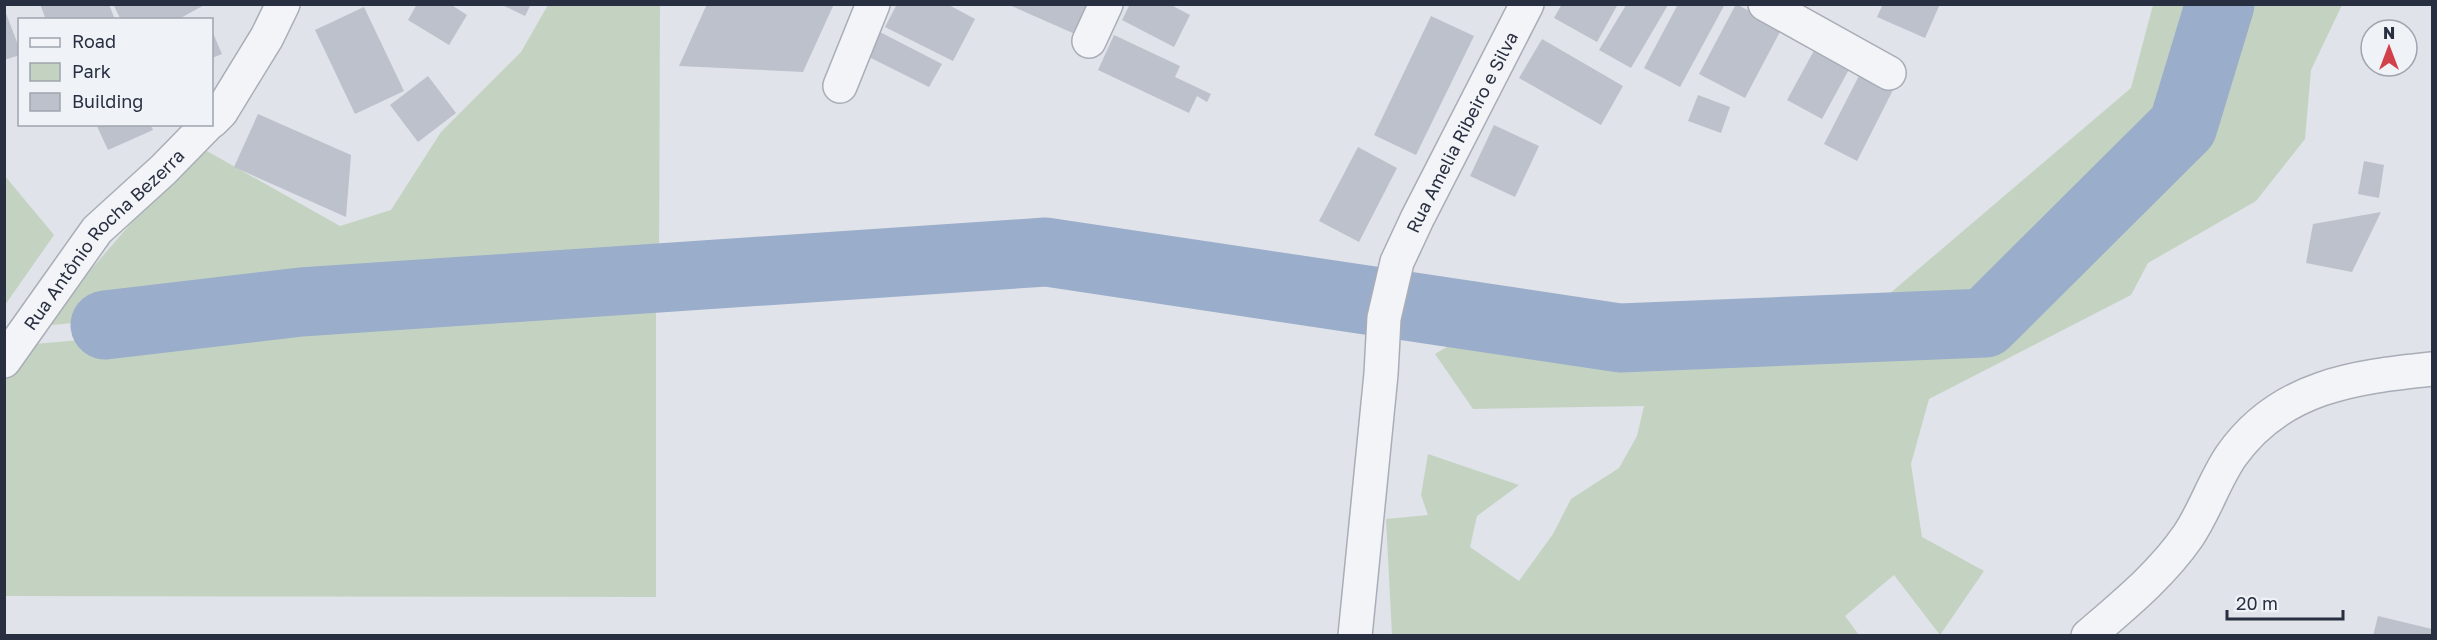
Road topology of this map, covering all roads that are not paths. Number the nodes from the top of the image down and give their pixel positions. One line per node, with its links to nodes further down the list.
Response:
1 (283, 4): 9 (street, Rua Antônio Rocha Bezerra)
2 (873, 4): 8 (street)
3 (1106, 4): 6 (street)
4 (1527, 4): 13 (street, Rua Amelia Ribeiro e Silva)
5 (1765, 4): 7 (street)
6 (1089, 41)
7 (1889, 73)
8 (840, 86)
9 (214, 119)
10 (207, 126): 11 (street, Rua Antônio Rocha Bezerra)
11 (4, 361)
12 (2433, 369): 14 (street)
13 (1355, 636)
14 (2088, 636)

